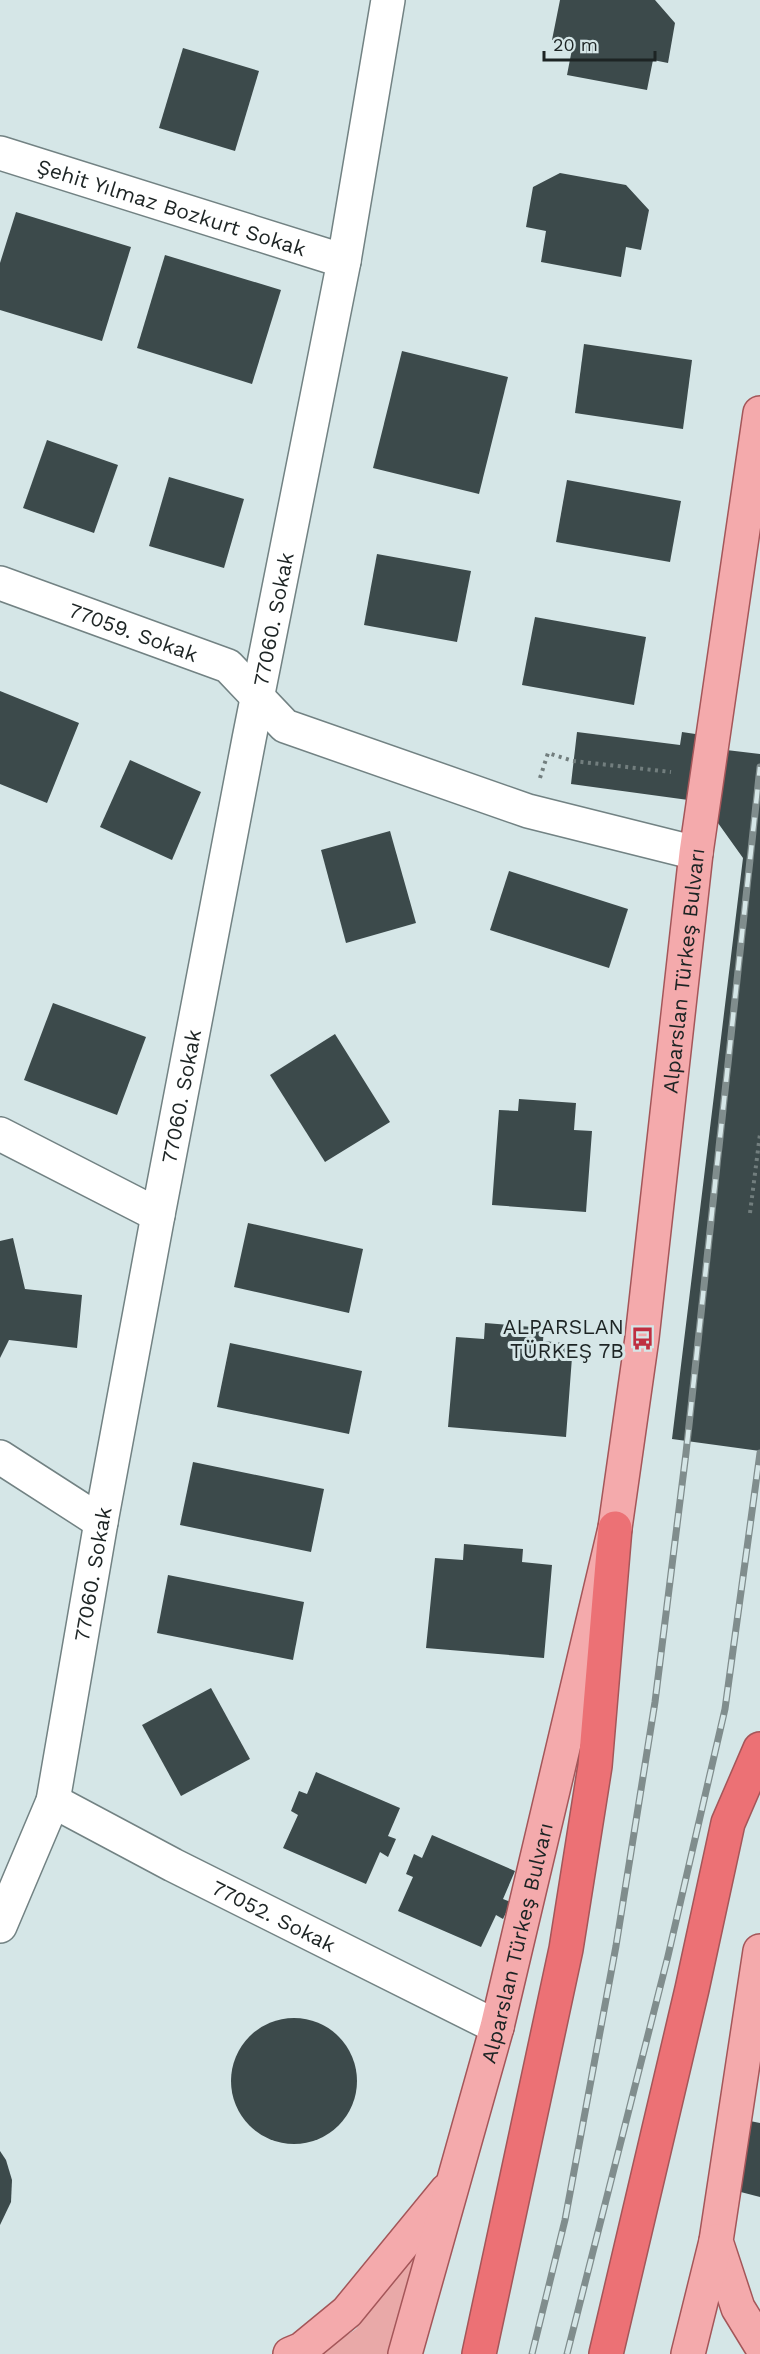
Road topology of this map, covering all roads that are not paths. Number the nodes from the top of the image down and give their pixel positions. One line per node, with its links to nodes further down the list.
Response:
1 (388, 0): 3 (street, 77060. Sokak)
2 (0, 153): 3 (street, Şehit Yılmaz Bozkurt Sokak)
3 (344, 261): 6 (street, 77060. Sokak)
4 (760, 413): 7 (main road, Alparslan Türkeş Bulvarı)
5 (0, 583): 6 (street, 77059. Sokak)
6 (257, 697): 7 (street, 77059. Sokak); 9 (street, 77060. Sokak)
7 (696, 853): 12 (main road, Alparslan Türkeş Bulvarı)
8 (0, 1134): 9 (street)
9 (158, 1215): 11 (street, 77060. Sokak)
10 (0, 1457): 11 (street)
11 (101, 1522): 14 (street, 77060. Sokak)
12 (615, 1528): 17 (main road, Alparslan Türkeş Bulvarı); 23 (highway, Alparslan Türkeş Bulvarı)
13 (760, 1749): 24 (highway)
14 (52, 1801): 15 (street, 77060. Sokak); 17 (street, 77052. Sokak)
15 (0, 1926)
16 (760, 1951): 19 (main road)
17 (497, 2027): 18 (main road, Alparslan Türkeş Bulvarı)
18 (453, 2182): 21 (main road); 22 (main road, Alparslan Türkeş Bulvarı)
19 (716, 2241): 20 (main road); 25 (main road)
20 (760, 2344)
21 (290, 2354)
22 (405, 2354)
23 (479, 2354)
24 (606, 2354)
25 (688, 2354)

